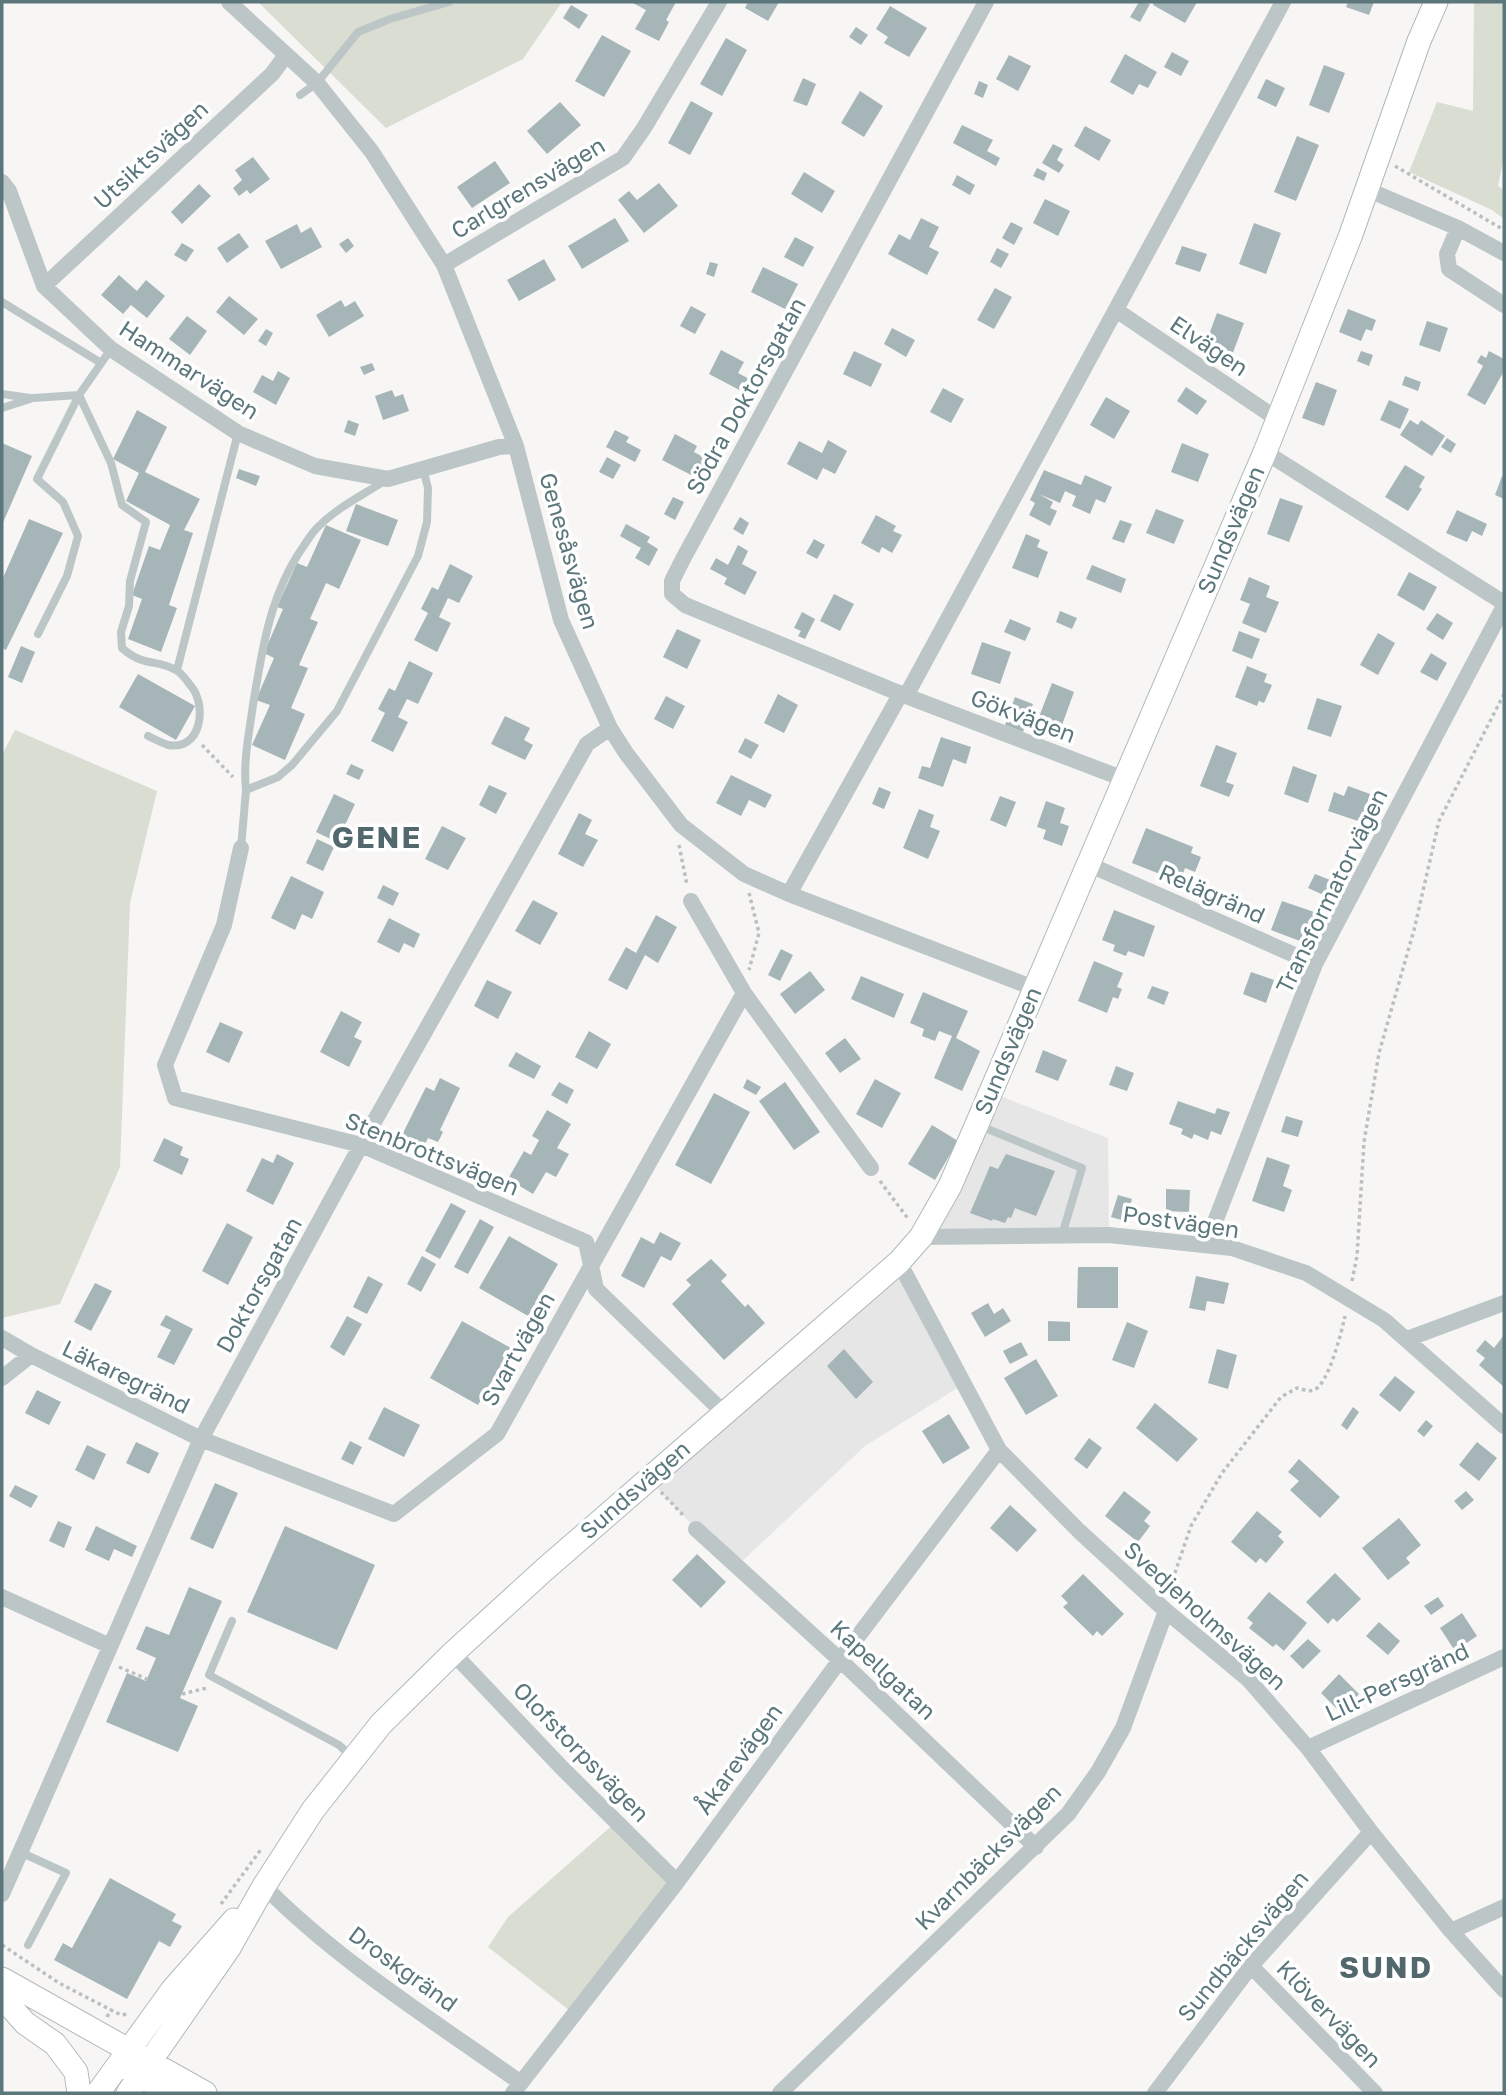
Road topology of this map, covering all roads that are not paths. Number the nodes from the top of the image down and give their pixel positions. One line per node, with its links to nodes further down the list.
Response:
1 (229, 2): 7 (street, Genesåsvägen)
2 (449, 2): 8 (lane)
3 (719, 2): 14 (street, Carlgrensvägen)
4 (986, 2): 34 (street, Södra Doktorsgatan)
5 (1283, 2): 18 (street)
6 (1436, 2): 11 (street, Sundsvägen)
7 (286, 55): 8 (street, Genesåsvägen); 15 (street, Utsiktsvägen)
8 (317, 83): 9 (lane); 14 (street, Genesåsvägen)
9 (300, 95)
10 (2, 182): 15 (street, Hammarvägen)
11 (1366, 189): 12 (street); 25 (street, Sundsvägen)
12 (1458, 228): 13 (street); 17 (street)
13 (1504, 253)
14 (444, 265): 27 (street, Genesåsvägen)
15 (44, 286): 19 (street, Hammarvägen)
16 (2, 302): 20 (lane)
17 (1504, 305)
18 (1116, 310): 25 (street, Elvägen); 34 (street)
19 (111, 349): 20 (lane); 26 (street, Hammarvägen)
20 (101, 363): 22 (lane)
21 (2, 394): 23 (lane)
22 (79, 395): 23 (lane); 32 (lane); 33 (lane)
23 (33, 398): 24 (lane)
24 (2, 408)
25 (1277, 419): 28 (street, Sundsvägen)
26 (238, 433): 30 (street, Hammarvägen); 33 (lane)
27 (516, 446): 29 (street, Hammarvägen); 35 (street, Genesåsvägen)
28 (1265, 452): 31 (street, Transformatorvägen); 37 (street, Sundsvägen)
29 (422, 469): 30 (street, Hammarvägen); 38 (lane)
30 (388, 479): 38 (lane)
31 (1504, 604): 43 (street, Transformatorvägen)
32 (37, 634)
33 (177, 670): 36 (lane)
34 (904, 695): 37 (street, Gökvägen); 41 (street)
35 (610, 728): 41 (street, Genesåsvägen); 47 (street, Doktorsgatan)
36 (148, 736)
37 (1124, 779): 40 (street, Sundsvägen)
38 (246, 790): 39 (lane)
39 (242, 848): 47 (street, Stenbrottsvägen)
40 (1090, 865): 43 (street, Relägränd); 44 (street, Sundsvägen)
41 (789, 894): 44 (street, Genesåsvägen)
42 (691, 901): 45 (street)
43 (1315, 964): 51 (street, Transformatorvägen)
44 (1034, 988): 46 (street, Sundsvägen)
45 (744, 993): 48 (street); 53 (street, Svartvägen)
46 (977, 1124): 49 (lane); 50 (street, Sundsvägen)
47 (361, 1145): 53 (street, Stenbrottsvägen); 61 (street, Doktorsgatan)
48 (871, 1168)
49 (1062, 1236): 50 (street, Postvägen); 51 (street, Postvägen)
50 (921, 1237): 52 (street, Sundsvägen)
51 (1206, 1245): 56 (street, Postvägen)
52 (899, 1262): 59 (street, Sundsvägen); 62 (street, Svedjeholmsvägen)
53 (592, 1264): 59 (street, Stenbrottsvägen); 61 (street, Svartvägen)
54 (1504, 1303): 56 (street)
55 (2, 1338): 57 (street, Läkaregränd)
56 (1407, 1339): 60 (street, Postvägen)
57 (31, 1355): 58 (street); 61 (street, Läkaregränd)
58 (2, 1378)
59 (723, 1412): 68 (street, Sundsvägen)
60 (1504, 1426)
61 (201, 1439): 67 (street, Doktorsgatan)
62 (999, 1450): 65 (street, Svedjeholmsvägen); 70 (street, Åkarevägen)
63 (696, 1529): 70 (street, Kapellgatan)
64 (2, 1597): 67 (street)
65 (1164, 1609): 71 (street, Svedjeholmsvägen); 74 (street, Kvarnbäcksvägen)
66 (232, 1621): 72 (lane)
67 (107, 1653): 75 (street, Doktorsgatan)
68 (453, 1653): 72 (street, Sundsvägen); 76 (street, Olofstorpsvägen)
69 (1504, 1657): 71 (street, Lill-Persgränd)
70 (839, 1660): 74 (street, Kapellgatan); 76 (street, Åkarevägen)
71 (1308, 1748): 73 (street, Svedjeholmsvägen)
72 (353, 1758): 77 (street, Sundsvägen)
73 (1371, 1832): 80 (street, Svedjeholmsvägen); 82 (street, Sundbäcksvägen)
74 (1036, 1847): 93 (street, Kvarnbäcksvägen)
75 (20, 1852): 78 (street, Doktorsgatan); 81 (lane)
76 (677, 1882): 88 (street, Åkarevägen)
77 (264, 1886): 87 (street, Sundsvägen); 88 (street, Droskgränd)
78 (2, 1894)
79 (1504, 1907): 80 (street)
80 (1451, 1931): 84 (street, Svedjeholmsvägen)
81 (28, 1945)
82 (1251, 1966): 94 (street, Sundbäcksvägen); 95 (street, Klövervägen)
83 (2, 1979): 87 (street)
84 (1504, 1990)
85 (2, 1991): 87 (street)
86 (2, 1997): 89 (street)
87 (133, 2068): 90 (street, Sundsvägen); 91 (street); 92 (street)
88 (517, 2088)
89 (79, 2093)
90 (97, 2093)
91 (169, 2093)
92 (205, 2093)
93 (780, 2093)
94 (1155, 2093)
95 (1374, 2093)

